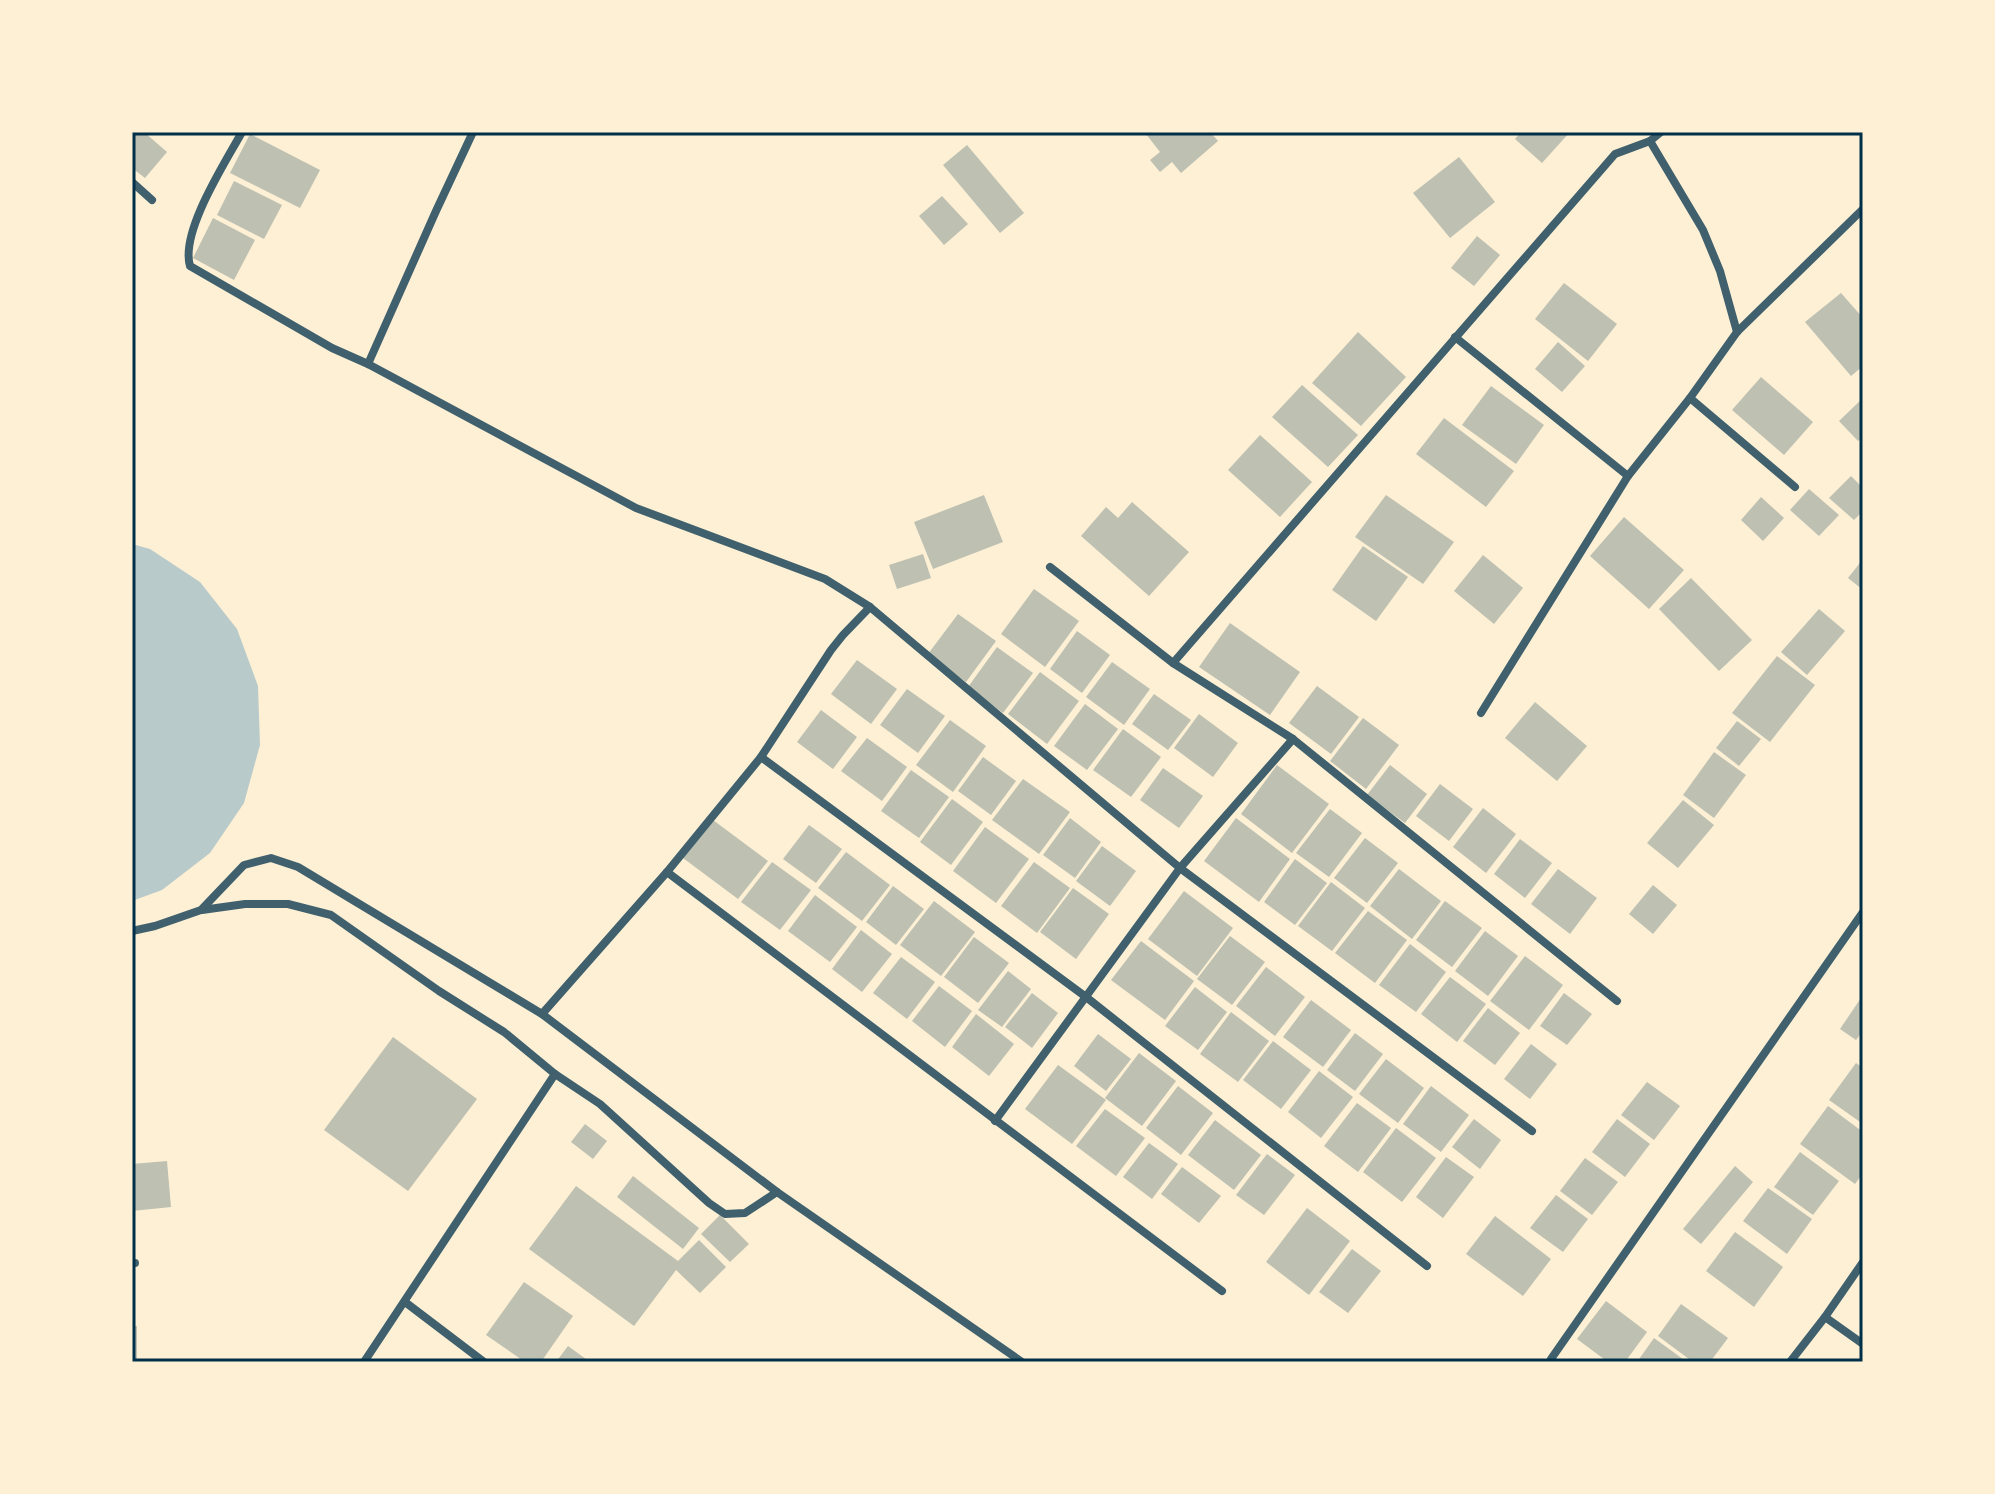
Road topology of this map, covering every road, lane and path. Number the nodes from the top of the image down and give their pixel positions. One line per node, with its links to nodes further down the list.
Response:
1 (242, 132): 10 (street)
2 (473, 132): 10 (street)
3 (1661, 132): 4 (street)
4 (1650, 141): 8 (street); 9 (street)
5 (132, 182): 6 (street)
6 (152, 200)
7 (1863, 209): 8 (street)
8 (1737, 332): 11 (street)
9 (1455, 337): 12 (street); 16 (street)
10 (368, 364): 15 (street)
11 (1690, 398): 12 (street); 13 (street)
12 (1628, 476): 17 (street)
13 (1795, 487)
14 (1050, 567): 16 (street)
15 (870, 607): 19 (street); 20 (street)
16 (1173, 663): 18 (street)
17 (1481, 713)
18 (1293, 739): 20 (street); 26 (street)
19 (761, 757): 21 (street); 25 (street)
20 (1180, 868): 25 (street); 30 (street)
21 (667, 872): 27 (street); 29 (street)
22 (201, 910): 24 (street); 27 (street); 28 (street)
23 (1863, 912): 41 (street)
24 (132, 931)
25 (1086, 997): 29 (street); 33 (street)
26 (1617, 1001)
27 (542, 1014): 31 (street)
28 (555, 1074): 31 (street); 35 (street)
29 (995, 1121): 34 (street)
30 (1532, 1131)
31 (777, 1192): 40 (street)
32 (1863, 1262): 36 (street)
33 (1427, 1266)
34 (1222, 1291)
35 (405, 1302): 38 (street); 39 (street)
36 (1825, 1317): 37 (street); 42 (street)
37 (1863, 1344)
38 (364, 1362)
39 (484, 1362)
40 (1022, 1362)
41 (1554, 1362)
42 (1790, 1362)

